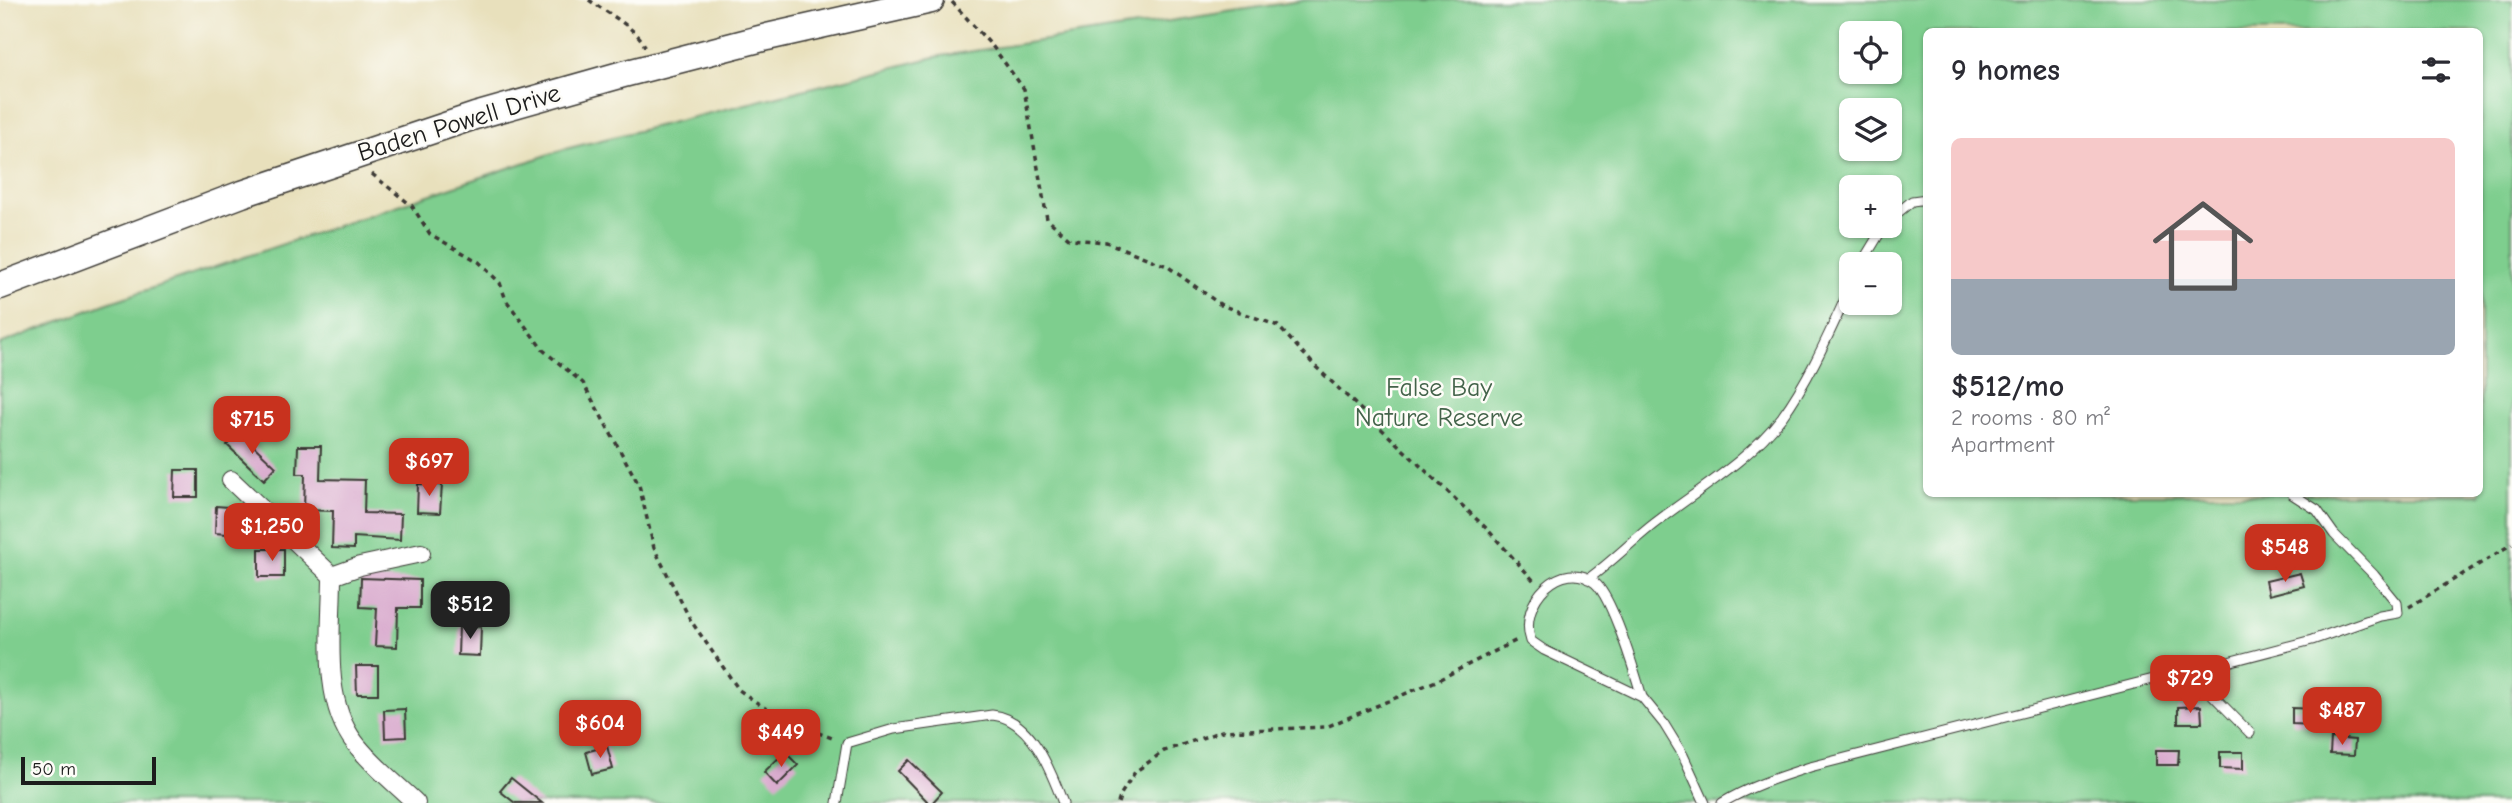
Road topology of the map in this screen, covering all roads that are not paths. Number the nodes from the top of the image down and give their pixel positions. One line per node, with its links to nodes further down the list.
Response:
1 (931, 0): 4 (main road, Baden Powell Drive)
2 (1923, 200): 3 (lane)
3 (1902, 209)
4 (0, 286)
5 (1839, 312): 10 (lane)
6 (231, 481): 9 (street)
7 (2297, 497): 11 (lane)
8 (421, 553): 9 (street)
9 (332, 576): 14 (street)
10 (1588, 579): 12 (lane); 12 (lane)
11 (2186, 673): 13 (lane); 18 (lane)
12 (1642, 697): 17 (lane)
13 (2250, 733)
14 (416, 803)
15 (837, 803): 16 (lane)
16 (1063, 803)
17 (1705, 803)
18 (1722, 803)

